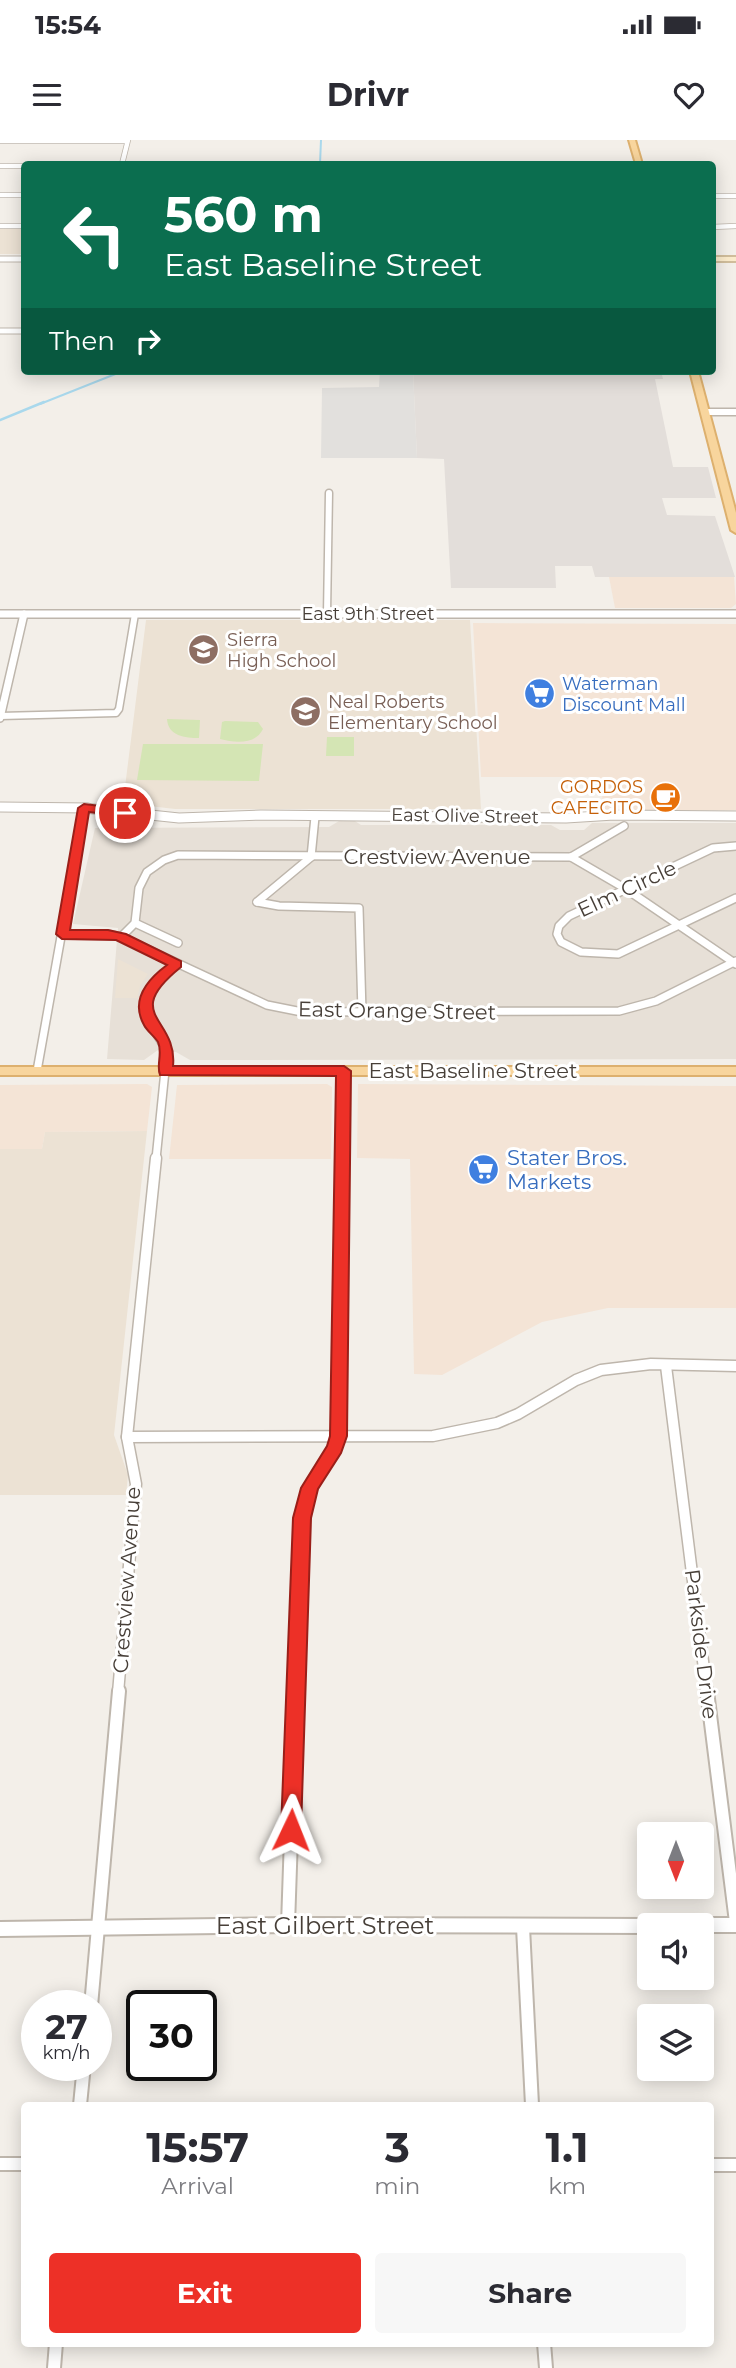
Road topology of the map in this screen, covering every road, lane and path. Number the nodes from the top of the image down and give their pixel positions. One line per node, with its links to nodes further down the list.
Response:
1 (632, 140): 5 (main road)
2 (0, 141): 3 (street)
3 (128, 141): 4 (street)
4 (123, 161)
5 (638, 161)
6 (0, 166): 7 (street)
7 (21, 166)
8 (0, 195): 9 (street)
9 (21, 195)
10 (716, 196): 11 (street)
11 (736, 196)
12 (0, 226): 13 (street)
13 (21, 226)
14 (716, 226): 15 (street)
15 (736, 226)
16 (0, 259): 17 (street)
17 (21, 259)
18 (716, 259): 19 (main road)
19 (736, 259)
20 (0, 331): 21 (street)
21 (21, 331)
22 (695, 375): 23 (main road)
23 (705, 412): 24 (street); 26 (main road)
24 (736, 412)
25 (330, 493): 30 (street)
26 (736, 530)
27 (0, 614): 28 (street, East 9th Street)
28 (24, 614): 29 (street, East 9th Street); 32 (street)
29 (135, 614): 30 (street, East 9th Street); 32 (street)
30 (327, 614): 31 (street, East 9th Street)
31 (736, 614)
32 (0, 717)
33 (0, 807): 34 (street, East Olive Street)
34 (84, 808): 35 (street, East Olive Street); 45 (street)
35 (315, 817): 36 (street, East Olive Street); 39 (street)
36 (736, 817)
37 (625, 826): 40 (street, Crestview Avenue)
38 (736, 846): 41 (street, Elm Circle)
39 (311, 857): 40 (street, Crestview Avenue); 43 (street, Crestview Avenue); 50 (street)
40 (571, 857): 41 (street)
41 (626, 889): 44 (street); 44 (street, Elm Circle)
42 (736, 898): 44 (street, Elm Circle)
43 (135, 923): 46 (street); 47 (street)
44 (679, 925): 48 (street)
45 (62, 934): 46 (street, East Orange Street); 55 (street)
46 (121, 937): 49 (street, East Orange Street)
47 (178, 943)
48 (735, 963): 50 (street, East Orange Street)
49 (177, 964): 50 (street, East Orange Street); 52 (street, Crestview Avenue)
50 (362, 1012)
51 (0, 1071): 55 (main road, East Baseline Street)
52 (166, 1071): 53 (main road, East Baseline Street); 55 (main road, East Baseline Street); 59 (street, Crestview Avenue)
53 (344, 1071): 54 (main road, East Baseline Street); 58 (street)
54 (736, 1071)
55 (37, 1072)
56 (666, 1366): 57 (street); 58 (street); 60 (street, Parkside Drive)
57 (736, 1366)
58 (339, 1436): 59 (street); 62 (street)
59 (127, 1437): 65 (street, Crestview Avenue)
60 (736, 1923): 61 (street)
61 (714, 1924)
62 (288, 1925): 64 (street, East Gilbert Street); 65 (street, East Gilbert Street)
63 (637, 1926): 64 (street, East Gilbert Street)
64 (523, 1927): 70 (street)
65 (99, 1928): 66 (street, East Gilbert Street); 67 (street, Crestview Avenue)
66 (0, 1929)
67 (93, 1990)
68 (82, 2081): 69 (street)
69 (79, 2102)
70 (532, 2102)
71 (0, 2164): 72 (street)
72 (21, 2164)
73 (714, 2165): 74 (street)
74 (736, 2165)
75 (56, 2347): 77 (street)
76 (544, 2347): 78 (street)
77 (54, 2368)
78 (546, 2368)

